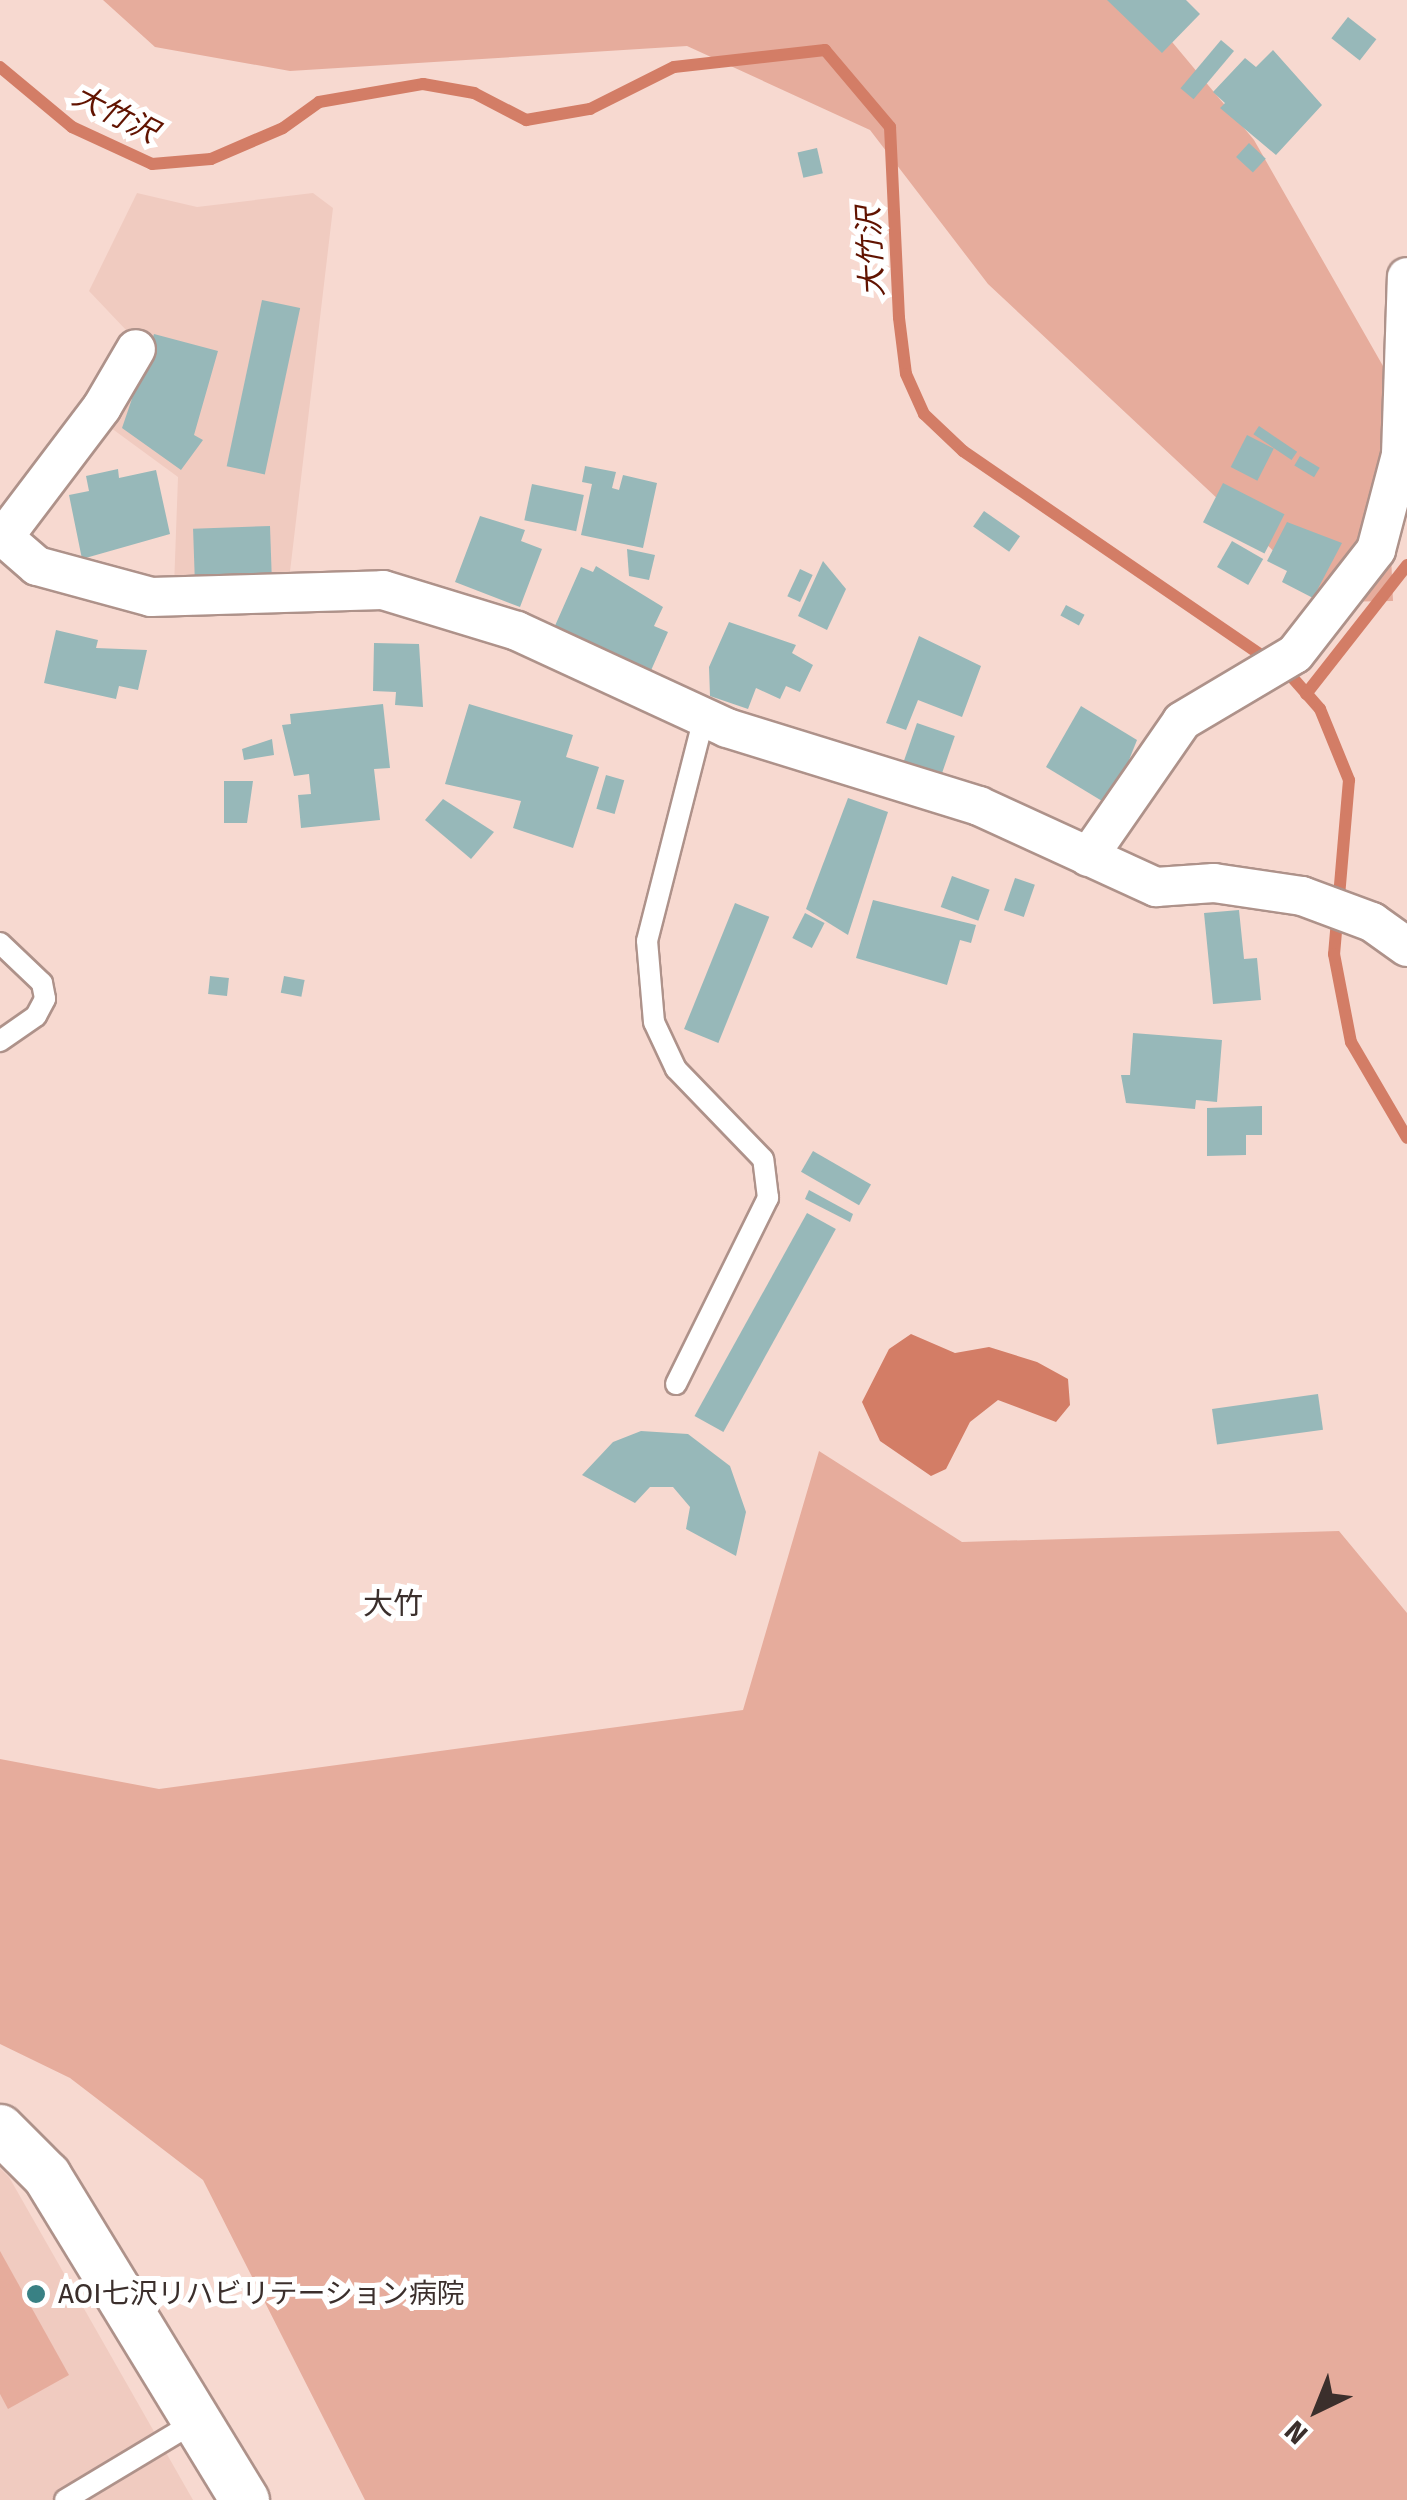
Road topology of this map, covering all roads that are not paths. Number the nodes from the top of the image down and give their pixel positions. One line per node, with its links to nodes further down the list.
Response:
1 (1407, 277): 5 (street)
2 (136, 349): 3 (street)
3 (1, 537): 4 (street)
4 (704, 718): 5 (street); 9 (lane)
5 (1088, 857): 7 (street)
6 (0, 943): 8 (lane)
7 (1407, 947)
8 (0, 1041)
9 (676, 1384)
10 (0, 2129): 11 (street)
11 (193, 2424): 12 (lane); 13 (street)
12 (66, 2500)
13 (245, 2500)

